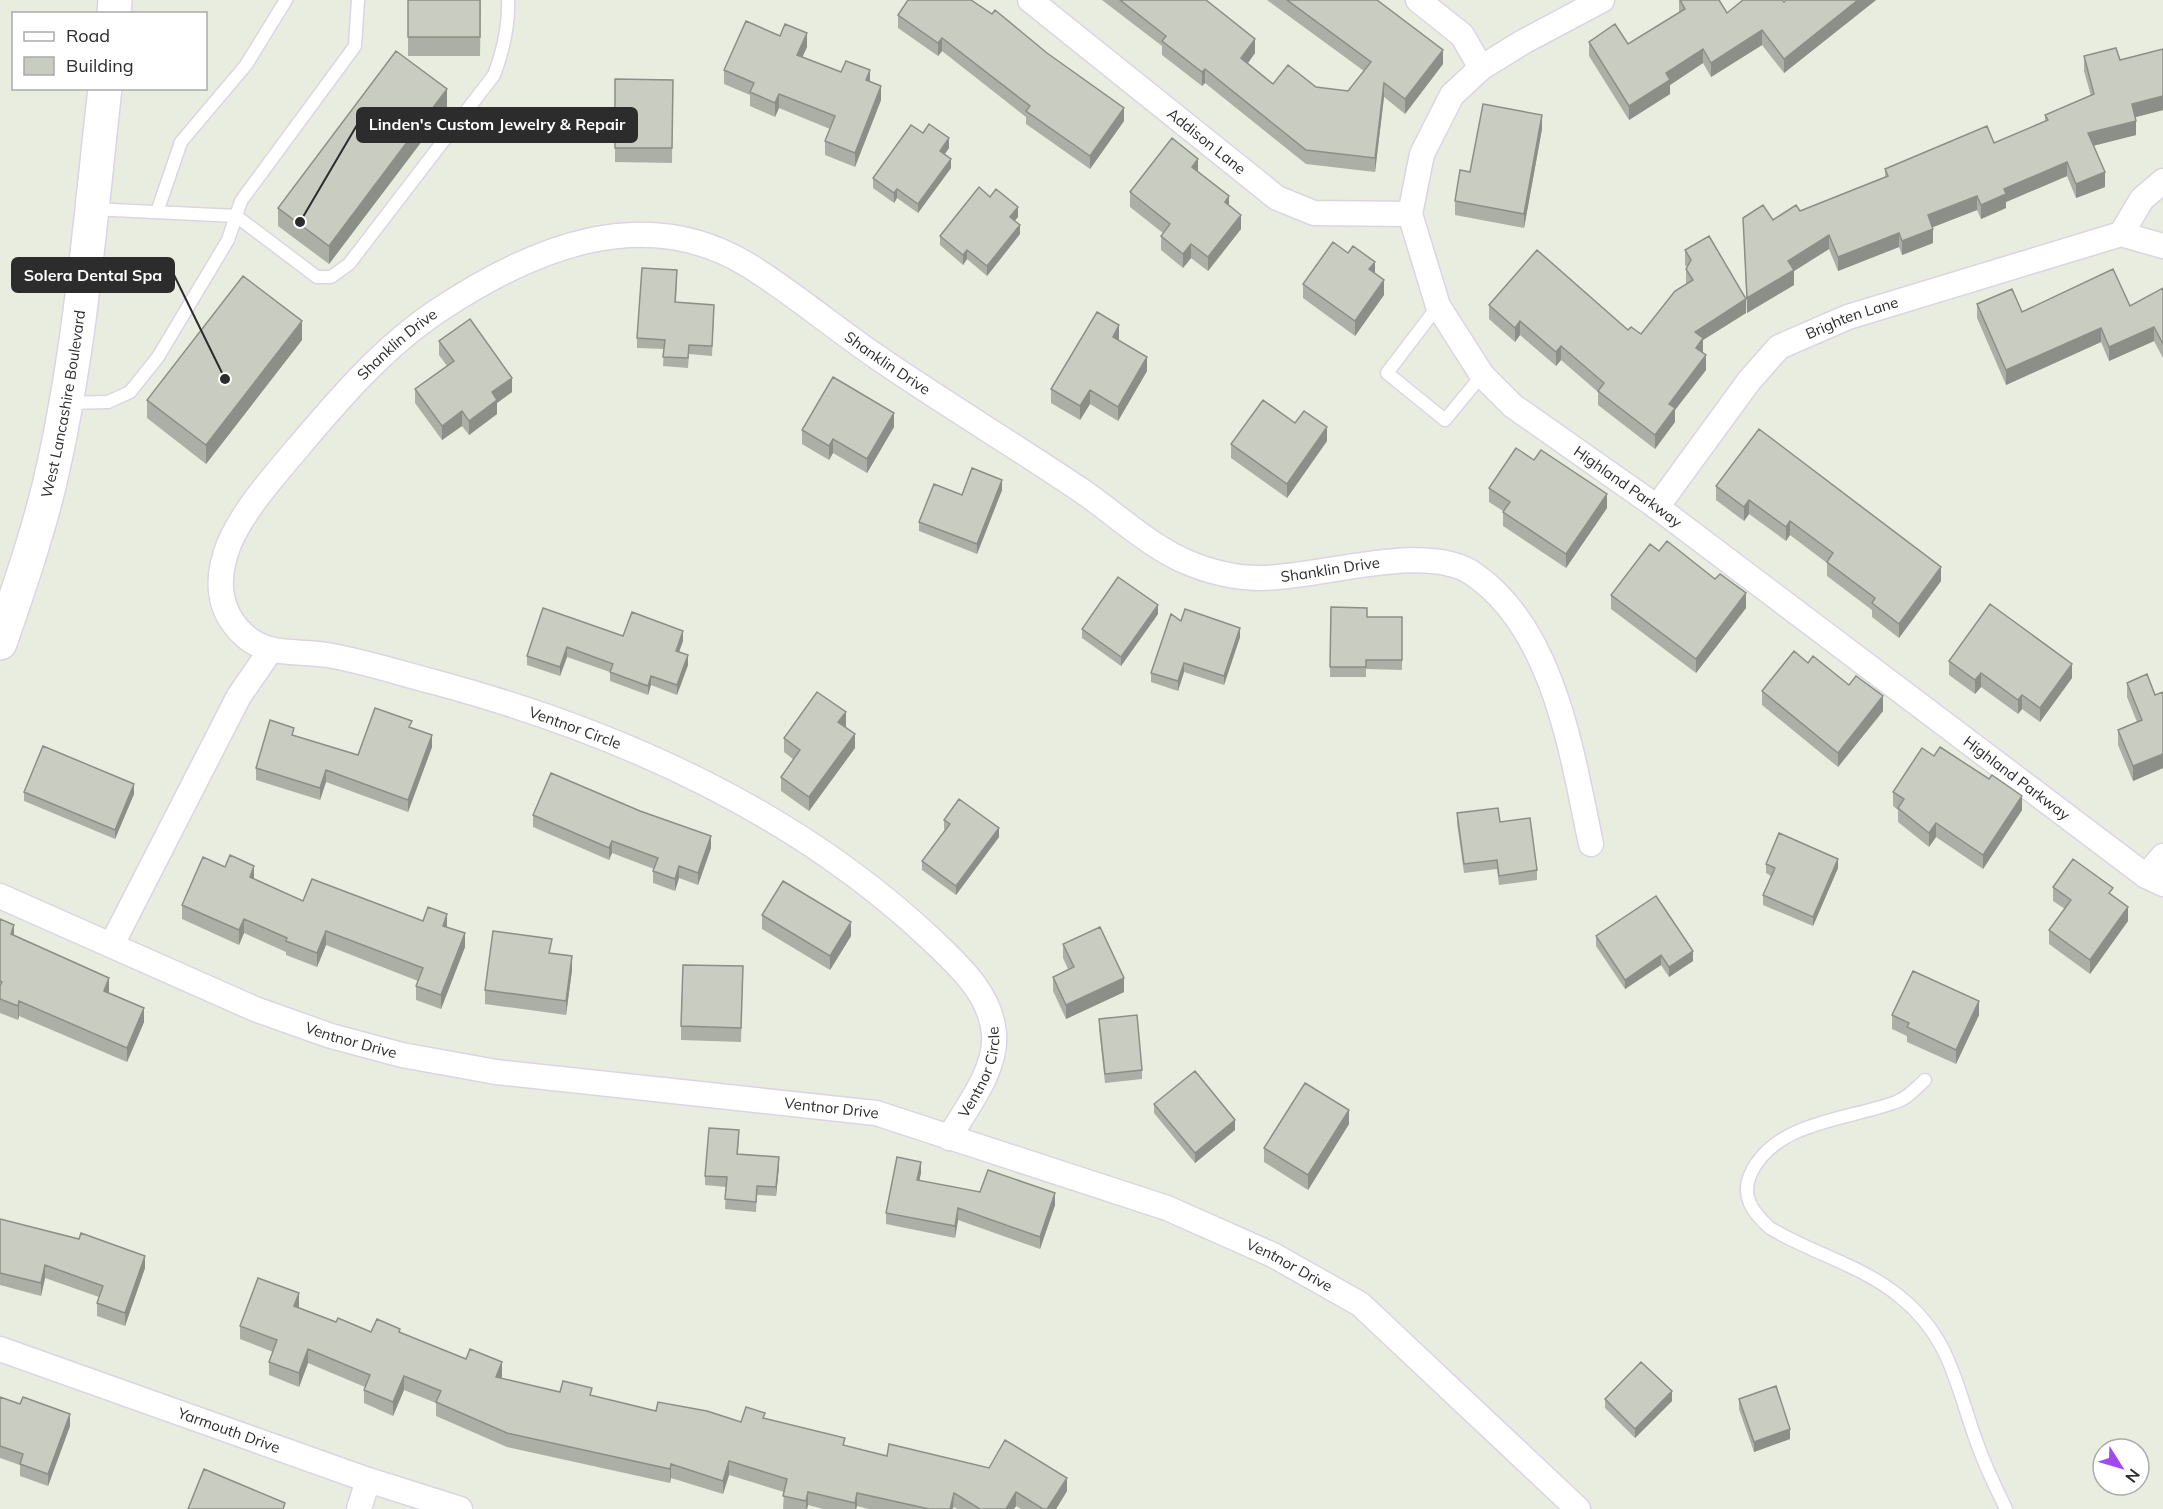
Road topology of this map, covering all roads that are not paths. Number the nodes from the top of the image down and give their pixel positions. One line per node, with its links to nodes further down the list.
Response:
1 (286, 0): 11 (lane)
2 (357, 0): 13 (lane)
3 (508, 0): 13 (lane)
4 (1418, 0): 7 (street)
5 (1602, 0): 7 (street, Highland Parkway)
6 (1044, 4): 12 (street, Addison Lane)
7 (1482, 68): 12 (street, Highland Parkway)
8 (105, 90): 10 (main road, West Lancashire Boulevard)
9 (2163, 181): 14 (street)
10 (92, 209): 11 (lane); 18 (main road, West Lancashire Boulevard)
11 (157, 212): 13 (lane)
12 (1410, 214): 16 (street, Highland Parkway)
13 (236, 216): 18 (lane)
14 (2121, 234): 15 (street); 19 (street, Brighten Lane)
15 (2163, 246)
16 (1438, 306): 17 (street, Highland Parkway); 17 (lane)
17 (1482, 375): 19 (street, Highland Parkway)
18 (65, 403): 20 (main road, West Lancashire Boulevard)
19 (1657, 507): 24 (street, Highland Parkway)
20 (0, 643)
21 (270, 651): 22 (street, Shanklin Drive); 26 (street); 28 (street, Ventnor Circle)
22 (1591, 844)
23 (2163, 856): 24 (street)
24 (2155, 880)
25 (0, 896): 26 (street, Ventnor Drive)
26 (112, 944): 28 (street, Ventnor Drive)
27 (1925, 1080): 34 (lane)
28 (949, 1138): 33 (street, Ventnor Drive)
29 (0, 1349): 30 (street, Yarmouth Drive)
30 (368, 1480): 31 (street); 32 (street, Yarmouth Drive)
31 (359, 1509)
32 (460, 1509)
33 (1578, 1509)
34 (2006, 1509)

